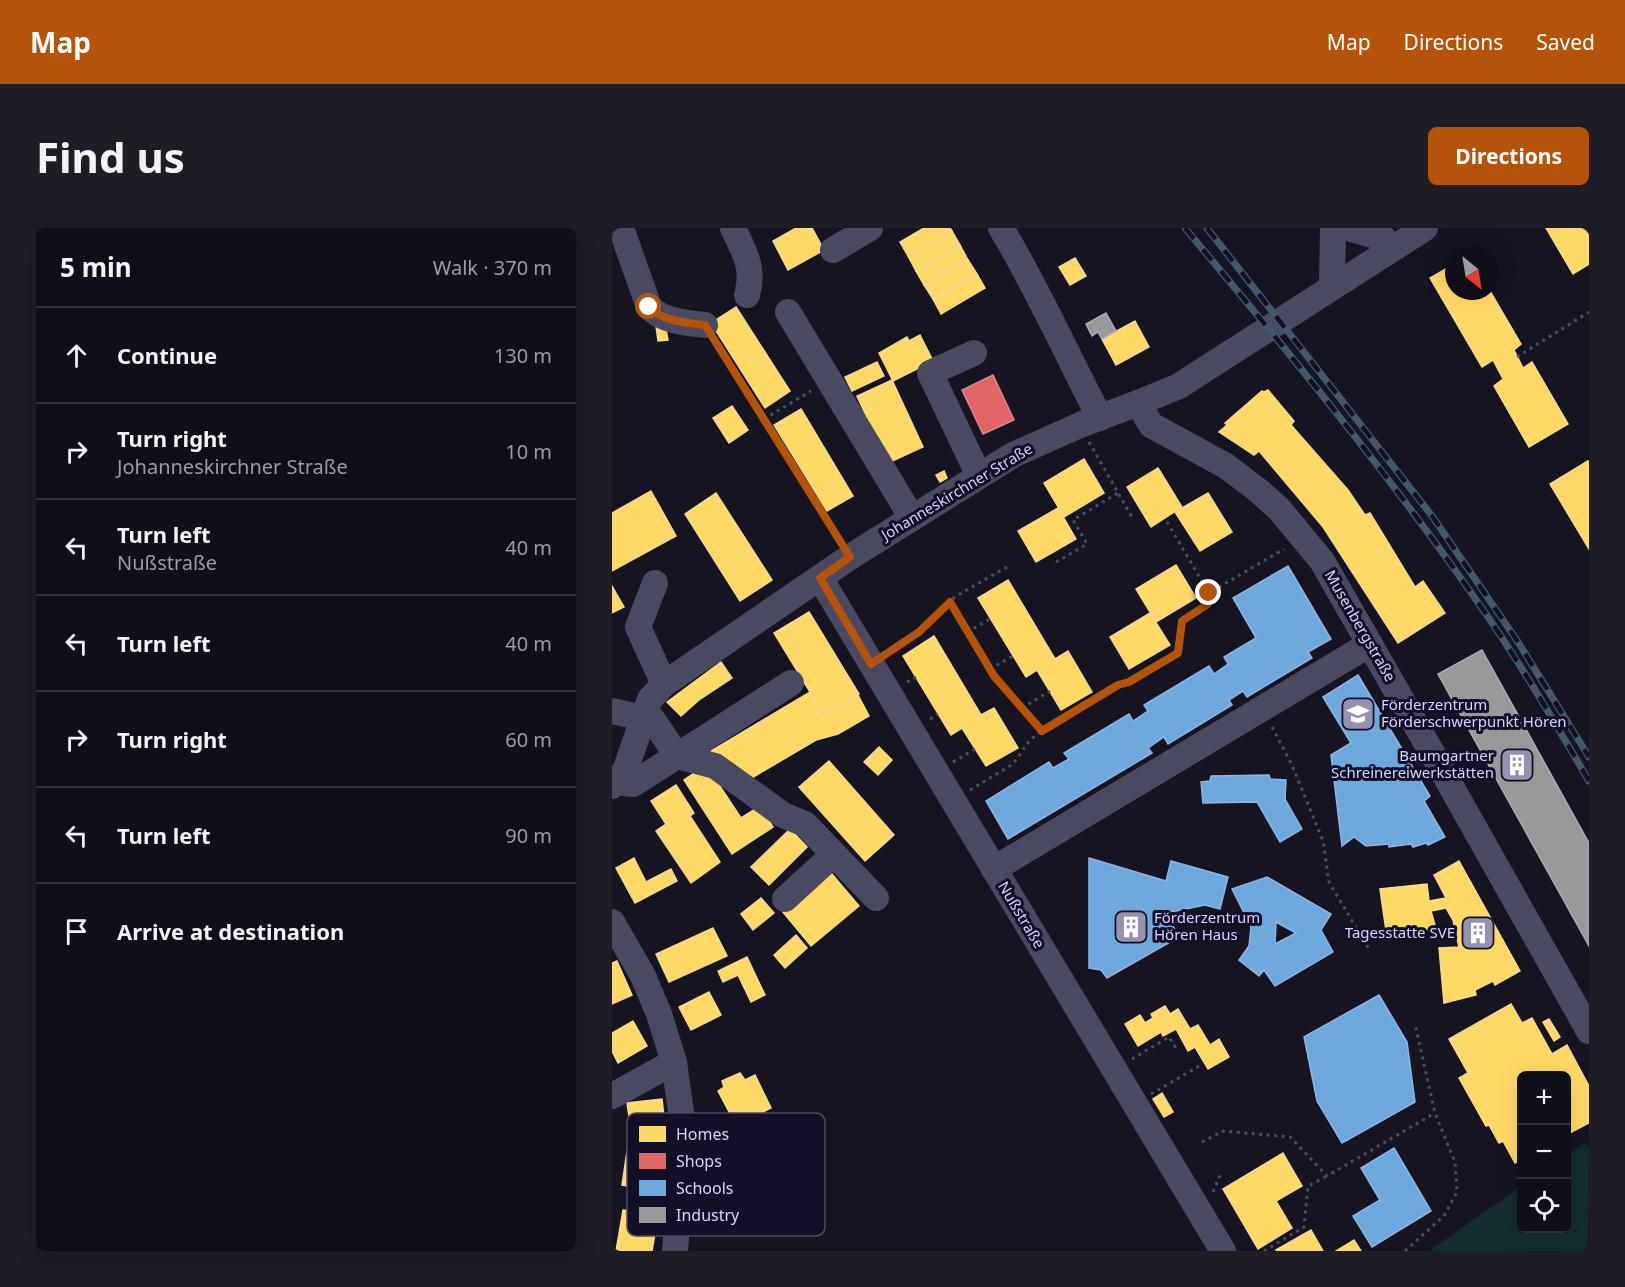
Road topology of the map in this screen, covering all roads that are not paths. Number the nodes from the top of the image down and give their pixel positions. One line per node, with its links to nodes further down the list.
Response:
1 (621, 228): 13 (street)
2 (733, 228): 11 (street)
3 (870, 228): 9 (street)
4 (1333, 228): 10 (street)
5 (1348, 228): 8 (street)
6 (1425, 228): 8 (street, Johanneskirchner Straße)
7 (1010, 235): 16 (street)
8 (1391, 249): 10 (street, Johanneskirchner Straße)
9 (833, 250)
10 (1332, 286): 15 (street, Johanneskirchner Straße)
11 (747, 295)
12 (788, 312): 18 (street)
13 (705, 325)
14 (974, 353): 17 (street)
15 (1138, 404): 16 (street, Johanneskirchner Straße); 21 (street, Musenbergstraße)
16 (1100, 418): 17 (street, Johanneskirchner Straße)
17 (979, 476): 18 (street, Johanneskirchner Straße)
18 (912, 518): 19 (street, Johanneskirchner Straße)
19 (820, 578): 23 (street, Johanneskirchner Straße); 29 (street, Nußstraße)
20 (655, 583): 23 (street)
21 (1370, 644): 29 (street); 33 (street, Musenbergstraße)
22 (790, 683): 26 (street)
23 (664, 684): 25 (street, Johanneskirchner Straße)
24 (612, 711): 25 (street)
25 (642, 718): 26 (street); 27 (street, Johanneskirchner Straße)
26 (677, 756): 27 (street); 28 (street)
27 (614, 784)
28 (834, 854): 30 (street); 31 (street)
29 (994, 869): 39 (street, Nußstraße)
30 (876, 898)
31 (785, 899)
32 (612, 922): 34 (street)
33 (1589, 1031)
34 (674, 1062): 35 (street); 36 (street)
35 (612, 1096)
36 (681, 1113)
37 (676, 1236): 38 (street)
38 (675, 1251)
39 (1223, 1251)

